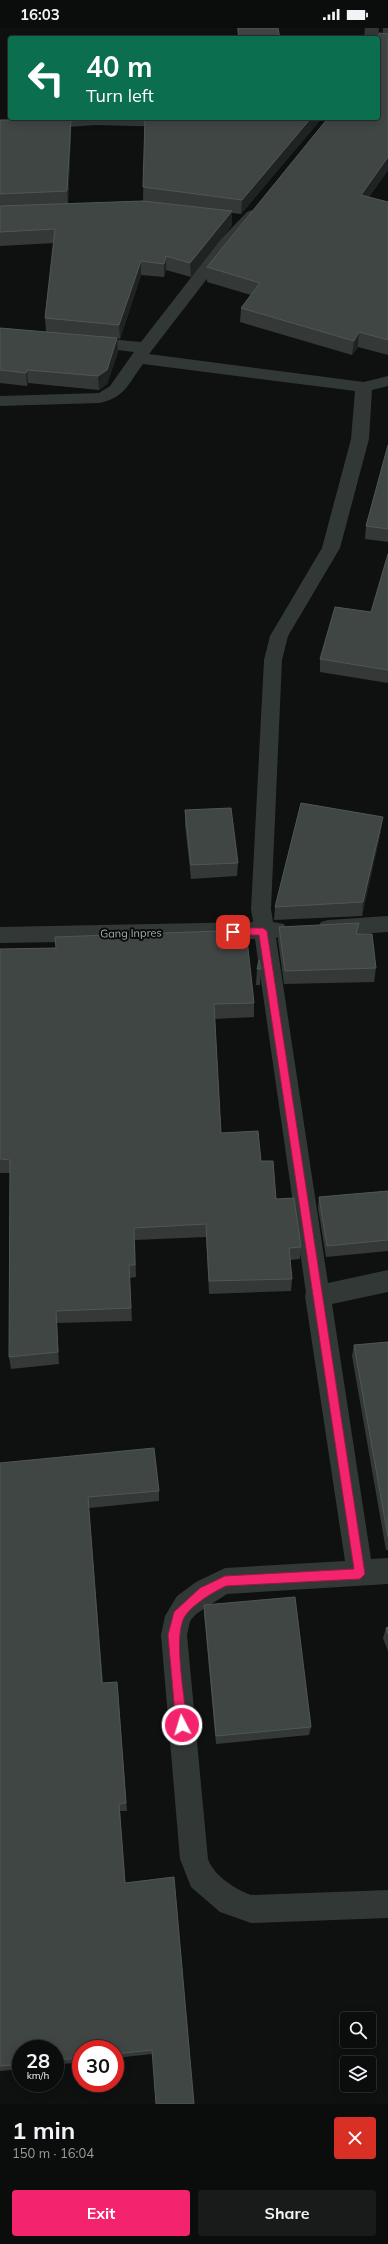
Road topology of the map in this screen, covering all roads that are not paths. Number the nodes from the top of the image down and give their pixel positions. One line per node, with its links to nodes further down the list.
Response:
1 (186, 123): 2 (street)
2 (0, 128)
3 (260, 204): 5 (street)
4 (225, 218): 5 (street)
5 (247, 221): 7 (street)
6 (69, 340): 7 (street)
7 (142, 353): 9 (street); 10 (street)
8 (388, 381): 9 (street)
9 (364, 387): 12 (street)
10 (0, 401)
11 (388, 924): 12 (street, Gang Inpres)
12 (263, 931): 13 (street, Gang Inpres); 15 (street)
13 (0, 935)
14 (388, 1280): 15 (street)
15 (317, 1296): 17 (street)
16 (388, 1571): 17 (street)
17 (360, 1574): 18 (street)
18 (388, 1904)

